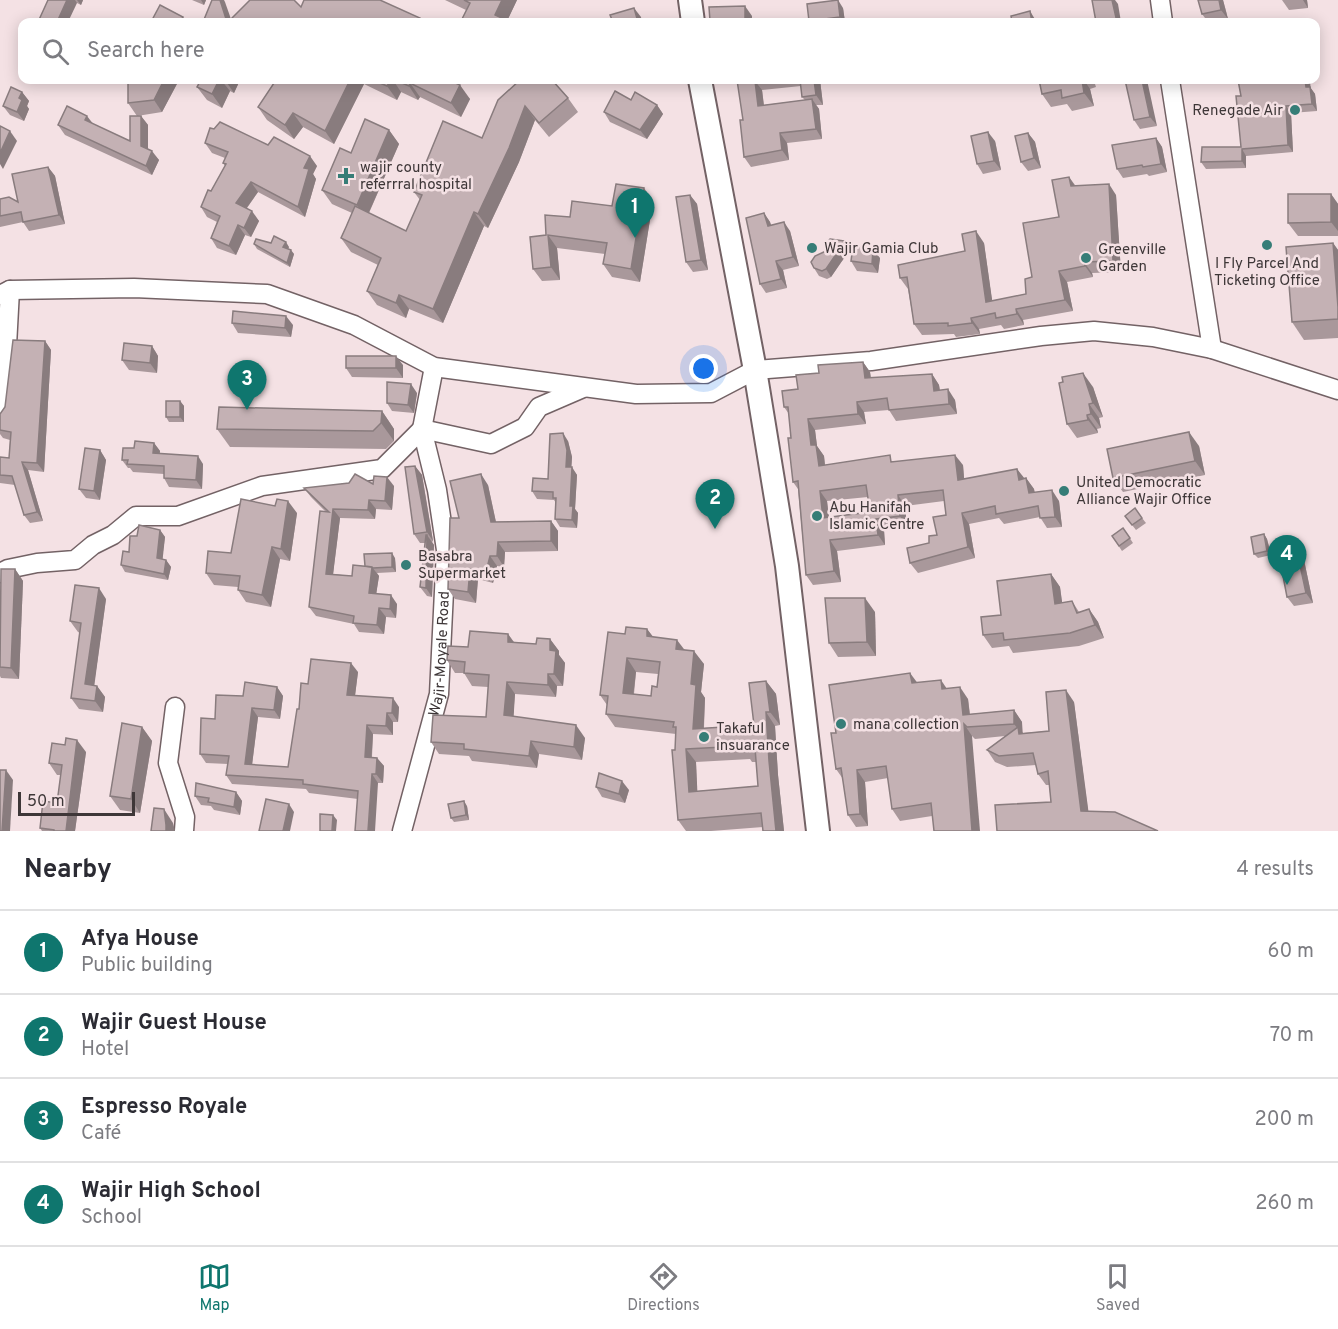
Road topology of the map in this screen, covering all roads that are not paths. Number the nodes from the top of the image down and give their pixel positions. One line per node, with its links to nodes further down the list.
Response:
1 (690, 0): 3 (street)
2 (1160, 0): 4 (street)
3 (692, 18)
4 (1162, 18)
5 (701, 84): 10 (street)
6 (1171, 84): 8 (street)
7 (5, 293): 9 (street); 13 (street)
8 (1212, 349): 10 (street); 12 (street)
9 (434, 367): 11 (street); 14 (street, Wajir-Moyale Road)
10 (755, 370): 11 (street); 19 (street)
11 (584, 388): 14 (street)
12 (1338, 390)
13 (0, 414)
14 (422, 429): 15 (street); 18 (street, Wajir-Moyale Road)
15 (0, 573)
16 (175, 707): 17 (street)
17 (184, 831)
18 (402, 831)
19 (819, 831)

